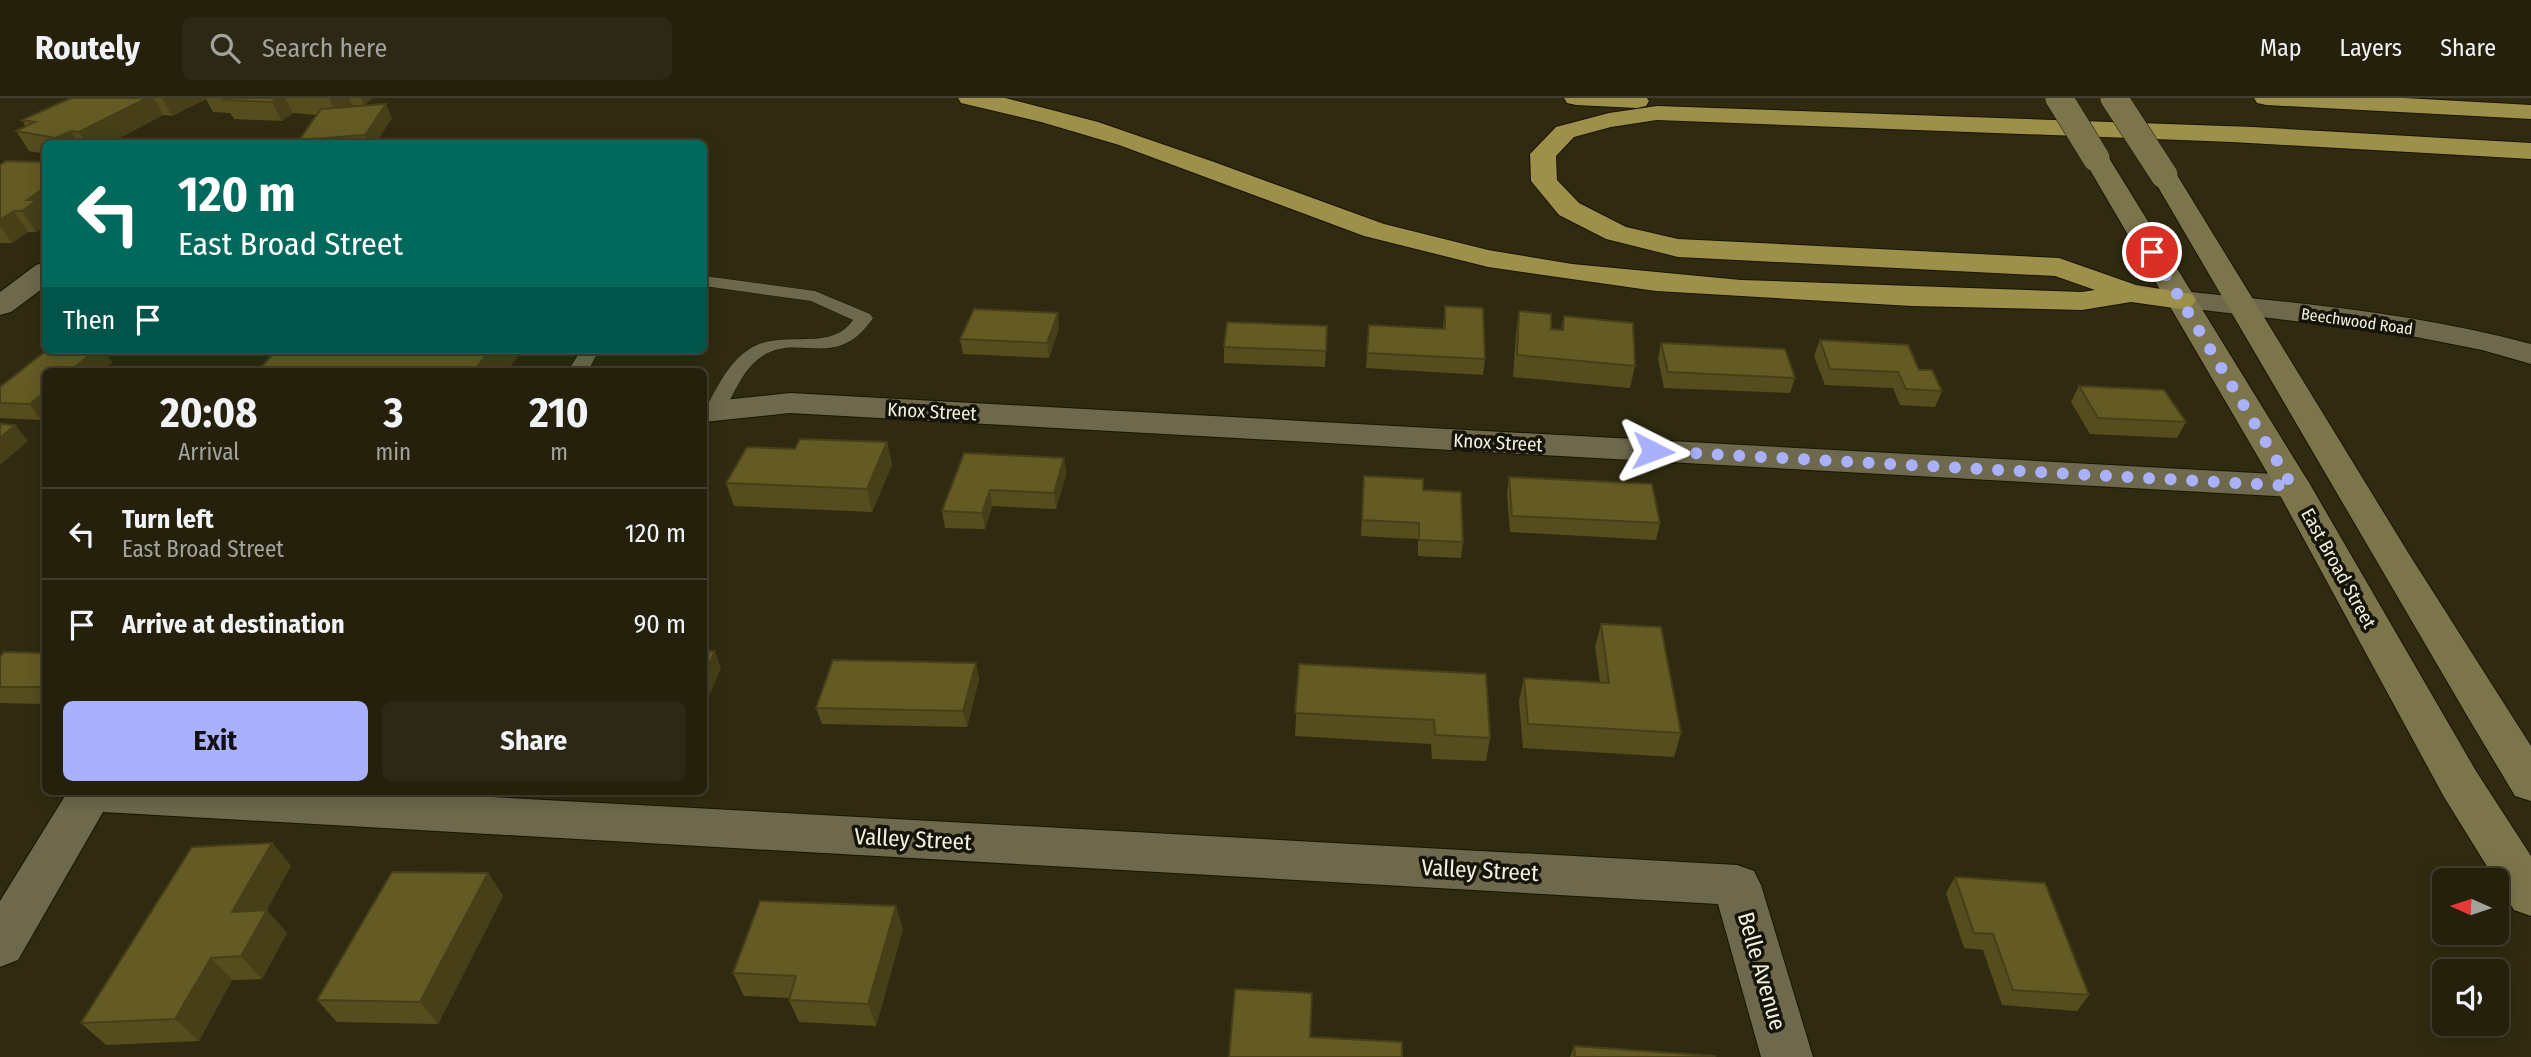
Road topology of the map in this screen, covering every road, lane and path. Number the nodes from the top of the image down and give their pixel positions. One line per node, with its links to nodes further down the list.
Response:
1 (970, 98): 11 (highway)
2 (1576, 98): 7 (highway)
3 (2059, 98): 12 (main road, East Broad Street, bridge)
4 (2114, 98): 14 (main road, bridge)
5 (2266, 98): 6 (highway)
6 (2531, 112)
7 (2253, 135): 8 (highway); 11 (highway)
8 (2531, 151)
9 (42, 274): 13 (street)
10 (707, 281): 16 (lane)
11 (2131, 293): 12 (highway)
12 (2181, 300): 14 (street, Beechwood Road); 17 (main road, East Broad Street)
13 (0, 306)
14 (2245, 307): 15 (street, Beechwood Road); 18 (main road)
15 (2531, 354)
16 (709, 412): 17 (street, Knox Street)
17 (2292, 486): 22 (main road, East Broad Street)
18 (2531, 783)
19 (89, 795): 23 (street)
20 (144, 795): 21 (street, Valley Street)
21 (1737, 885): 24 (street, Belle Avenue)
22 (2531, 896)
23 (0, 945)
24 (1787, 1057)

